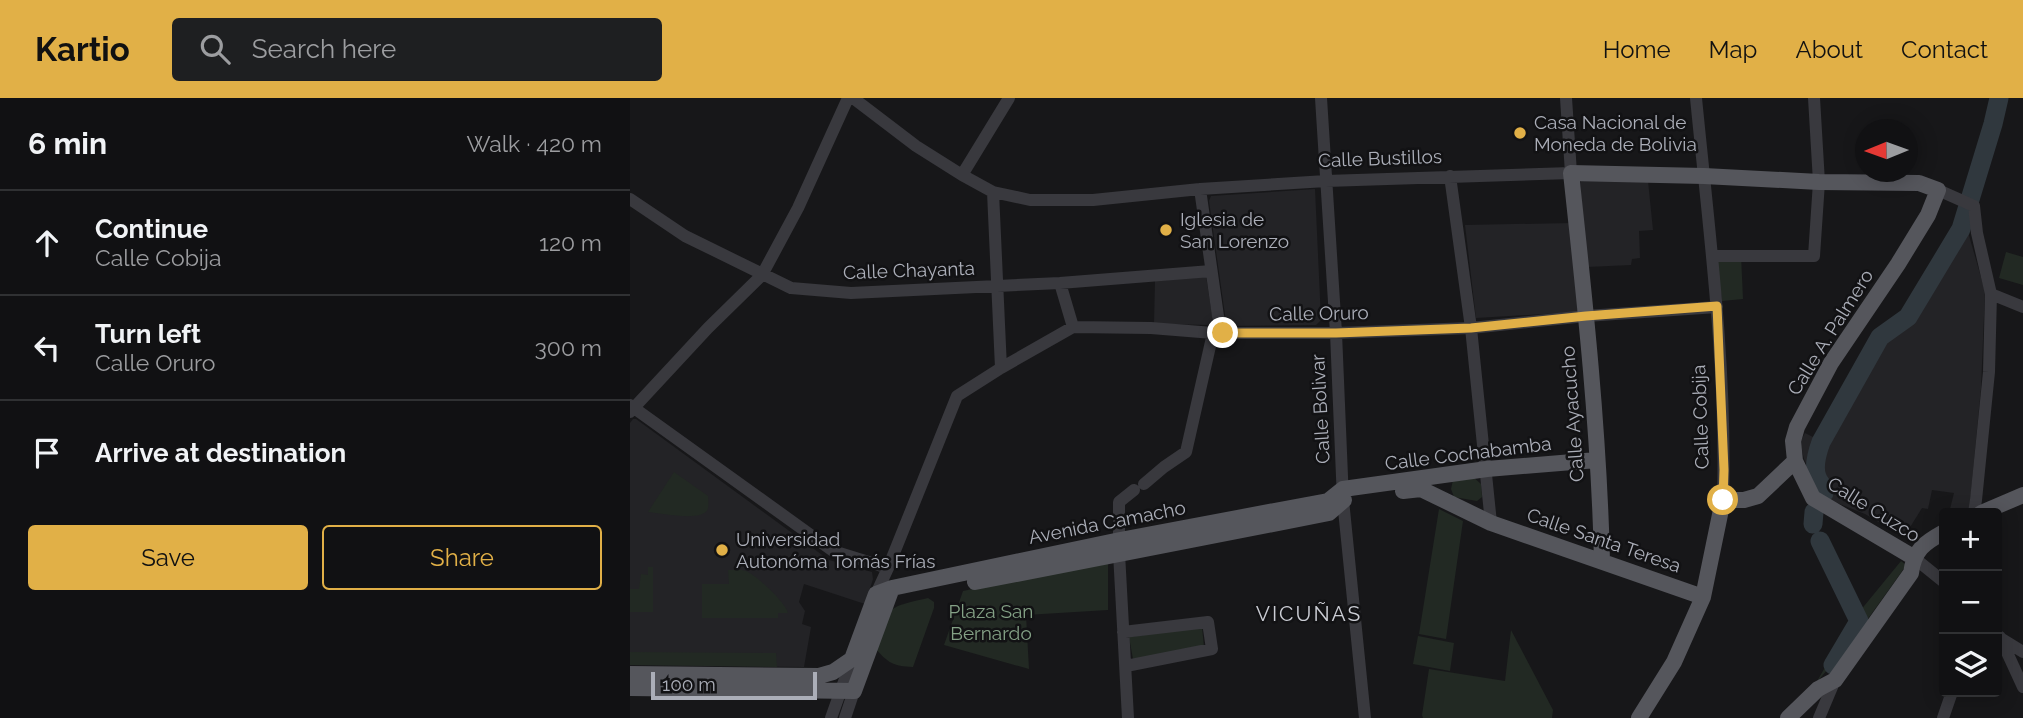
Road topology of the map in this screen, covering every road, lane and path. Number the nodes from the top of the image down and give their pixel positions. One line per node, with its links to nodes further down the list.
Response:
1 (848, 98): 20 (street)
2 (853, 98): 9 (street, Calle Bustillos)
3 (1009, 98): 9 (street)
4 (1321, 98): 12 (street, Calle Bolivar)
5 (1566, 98): 8 (street, Calle Ayacucho)
6 (1696, 98): 11 (street, Calle Cobija)
7 (1814, 98): 13 (street)
8 (1571, 173): 10 (street, Calle Bustillos); 11 (main road, Calle Bustillos); 26 (main road, Calle Ayacucho)
9 (962, 175): 16 (street, Calle Bustillos)
10 (1450, 176): 12 (street, Calle Bustillos); 28 (street)
11 (1704, 176): 13 (main road, Calle Bustillos); 18 (street, Calle Cobija)
12 (1326, 181): 14 (street, Calle Bustillos); 30 (street, Calle Bolivar)
13 (1819, 182): 15 (main road, Calle Bustillos); 18 (street)
14 (1200, 190): 16 (street, Calle Bustillos); 19 (street)
15 (1938, 190): 23 (street); 34 (main road, Calle A. Palmero)
16 (993, 192): 22 (street)
17 (630, 199): 20 (street, Calle Chayanta)
18 (1712, 256): 24 (street, Calle Cobija)
19 (1211, 271): 21 (street, Calle Chayanta); 29 (street)
20 (762, 275): 22 (street, Calle Chayanta); 32 (street)
21 (1060, 283): 22 (street, Calle Chayanta); 27 (street)
22 (998, 287): 31 (street)
23 (1991, 294): 25 (street); 41 (street)
24 (1717, 306): 26 (street, Calle Oruro); 40 (street, Calle Cobija)
25 (2023, 307)
26 (1586, 316): 28 (street, Calle Oruro); 33 (main road, Calle Ayacucho)
27 (1073, 327): 29 (street, Calle Oruro); 31 (street)
28 (1471, 328): 30 (street, Calle Oruro); 35 (street)
29 (1218, 333): 30 (street, Calle Oruro); 45 (street)
30 (1336, 333): 37 (street, Calle Bolivar)
31 (1001, 368): 48 (street)
32 (631, 408): 48 (street)
33 (1597, 460): 35 (main road, Calle Cochabamba); 47 (main road, Calle Ayacucho)
34 (1796, 461): 40 (main road); 46 (main road, Calle Cuzco)
35 (1487, 469): 36 (main road, Calle Cochabamba); 43 (street)
36 (1438, 476): 37 (main road, Calle Cochabamba); 39 (street)
37 (1343, 495): 39 (main road, Calle Cochabamba); 45 (main road, Avenida Camacho); 67 (street, Calle Bolivar)
38 (2023, 495): 42 (main road)
39 (1437, 496): 43 (main road, Calle Cochabamba)
40 (1723, 500): 51 (main road, Calle Cobija)
41 (1974, 508)
42 (1993, 508)
43 (1492, 523): 47 (main road, Calle Santa Teresa)
44 (1939, 535): 46 (main road)
45 (1119, 547): 50 (main road, Avenida Camacho); 52 (street)
46 (1913, 557): 49 (street, Calle Cuzco); 59 (main road)
47 (1602, 561): 51 (main road, Calle Santa Teresa)
48 (888, 568): 50 (street)
49 (1939, 578)
50 (885, 594): 56 (main road); 62 (main road)
51 (1703, 597): 68 (main road, Calle Cobija)
52 (1123, 632): 57 (street); 57 (street)
53 (2002, 638): 55 (street)
54 (2002, 643): 60 (street)
55 (2023, 652)
56 (852, 659): 58 (main road); 62 (street)
57 (1126, 666): 66 (street)
58 (630, 674)
59 (1835, 680): 69 (main road); 70 (street)
60 (2023, 687)
61 (630, 688): 62 (main road)
62 (848, 691): 64 (street); 65 (street)
63 (1950, 697): 71 (street)
64 (831, 718)
65 (845, 718)
66 (1128, 718)
67 (1365, 718)
68 (1639, 718)
69 (1788, 718)
70 (1819, 718)
71 (1943, 718)

